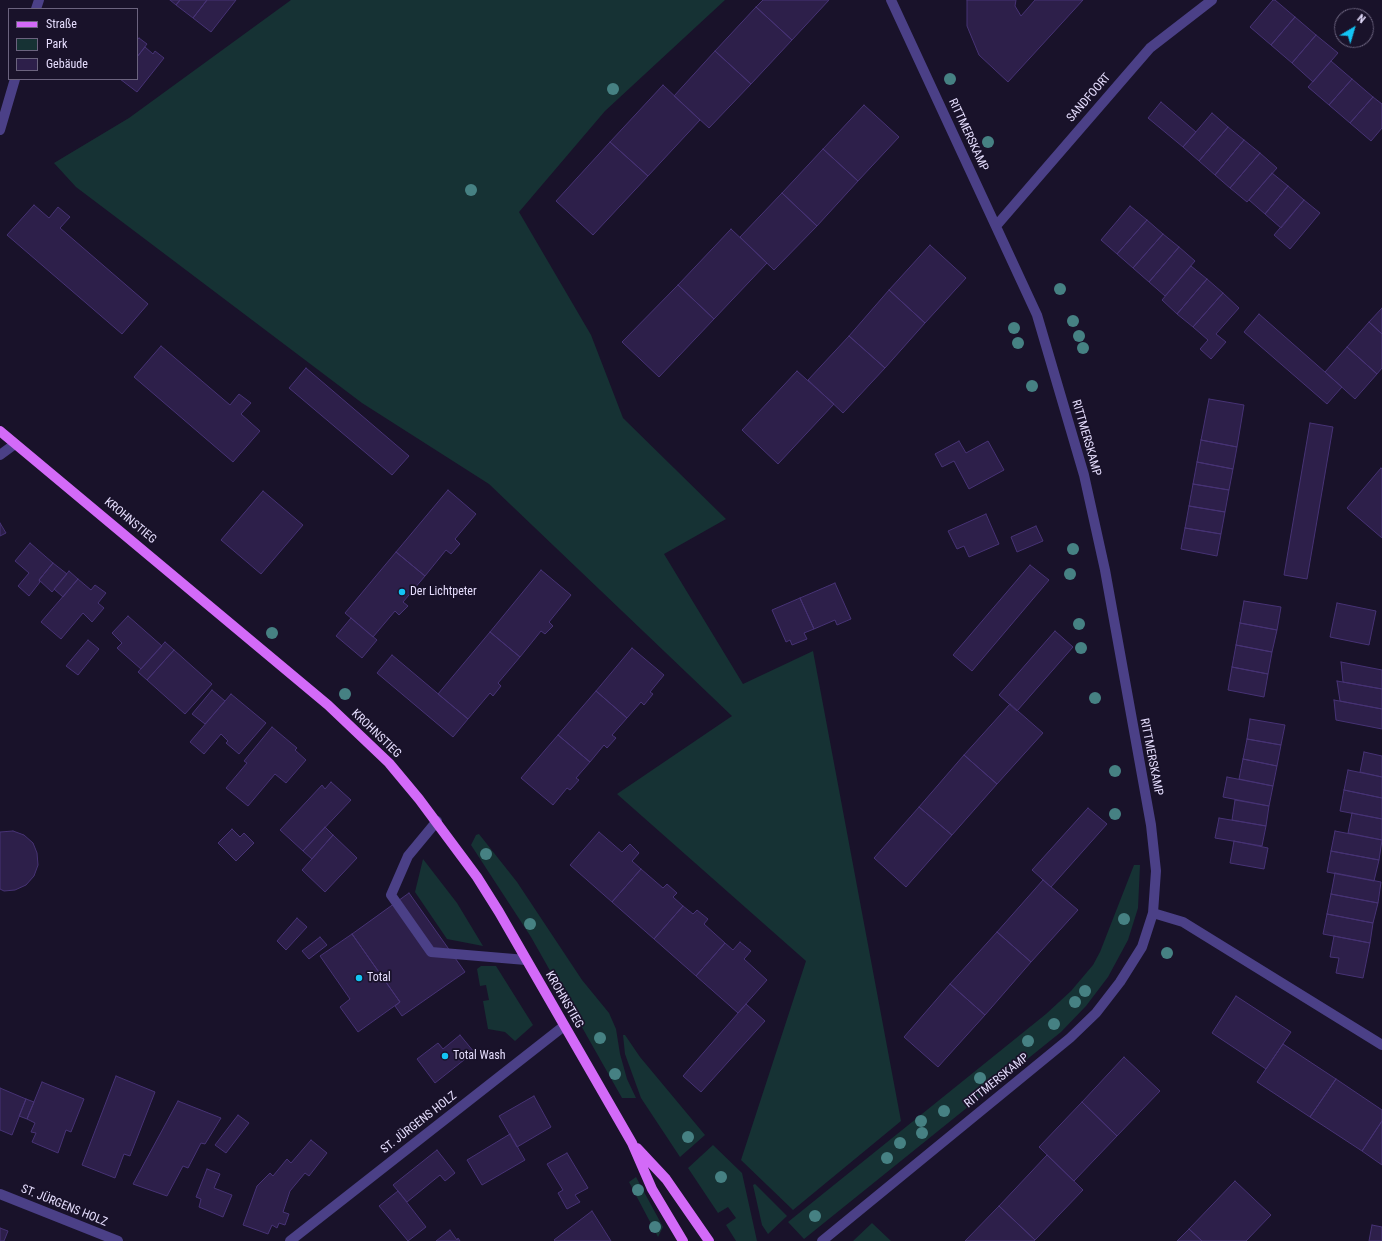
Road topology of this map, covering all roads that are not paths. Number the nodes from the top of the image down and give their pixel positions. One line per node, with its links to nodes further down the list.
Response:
1 (891, 0): 5 (street, RITTMERSKAMP)
2 (1212, 0): 5 (street, SANDFOORT)
3 (15, 80): 4 (street)
4 (0, 130)
5 (996, 226): 10 (street, RITTMERSKAMP)
6 (0, 432): 7 (main road, KROHNSTIEG)
7 (15, 444): 8 (street); 9 (main road, KROHNSTIEG)
8 (0, 455)
9 (436, 821): 11 (main road, KROHNSTIEG); 11 (street)
10 (1153, 913): 13 (street); 20 (street, RITTMERSKAMP)
11 (526, 960): 12 (main road, KROHNSTIEG)
12 (564, 1026): 14 (main road, KROHNSTIEG); 17 (street, ST. JÜRGENS HOLZ)
13 (1382, 1045)
14 (632, 1143): 18 (main road, KROHNSTIEG); 19 (main road, KROHNSTIEG)
15 (0, 1194): 16 (street, ST. JÜRGENS HOLZ)
16 (118, 1241)
17 (290, 1241)
18 (683, 1241)
19 (709, 1241)
20 (822, 1241)

